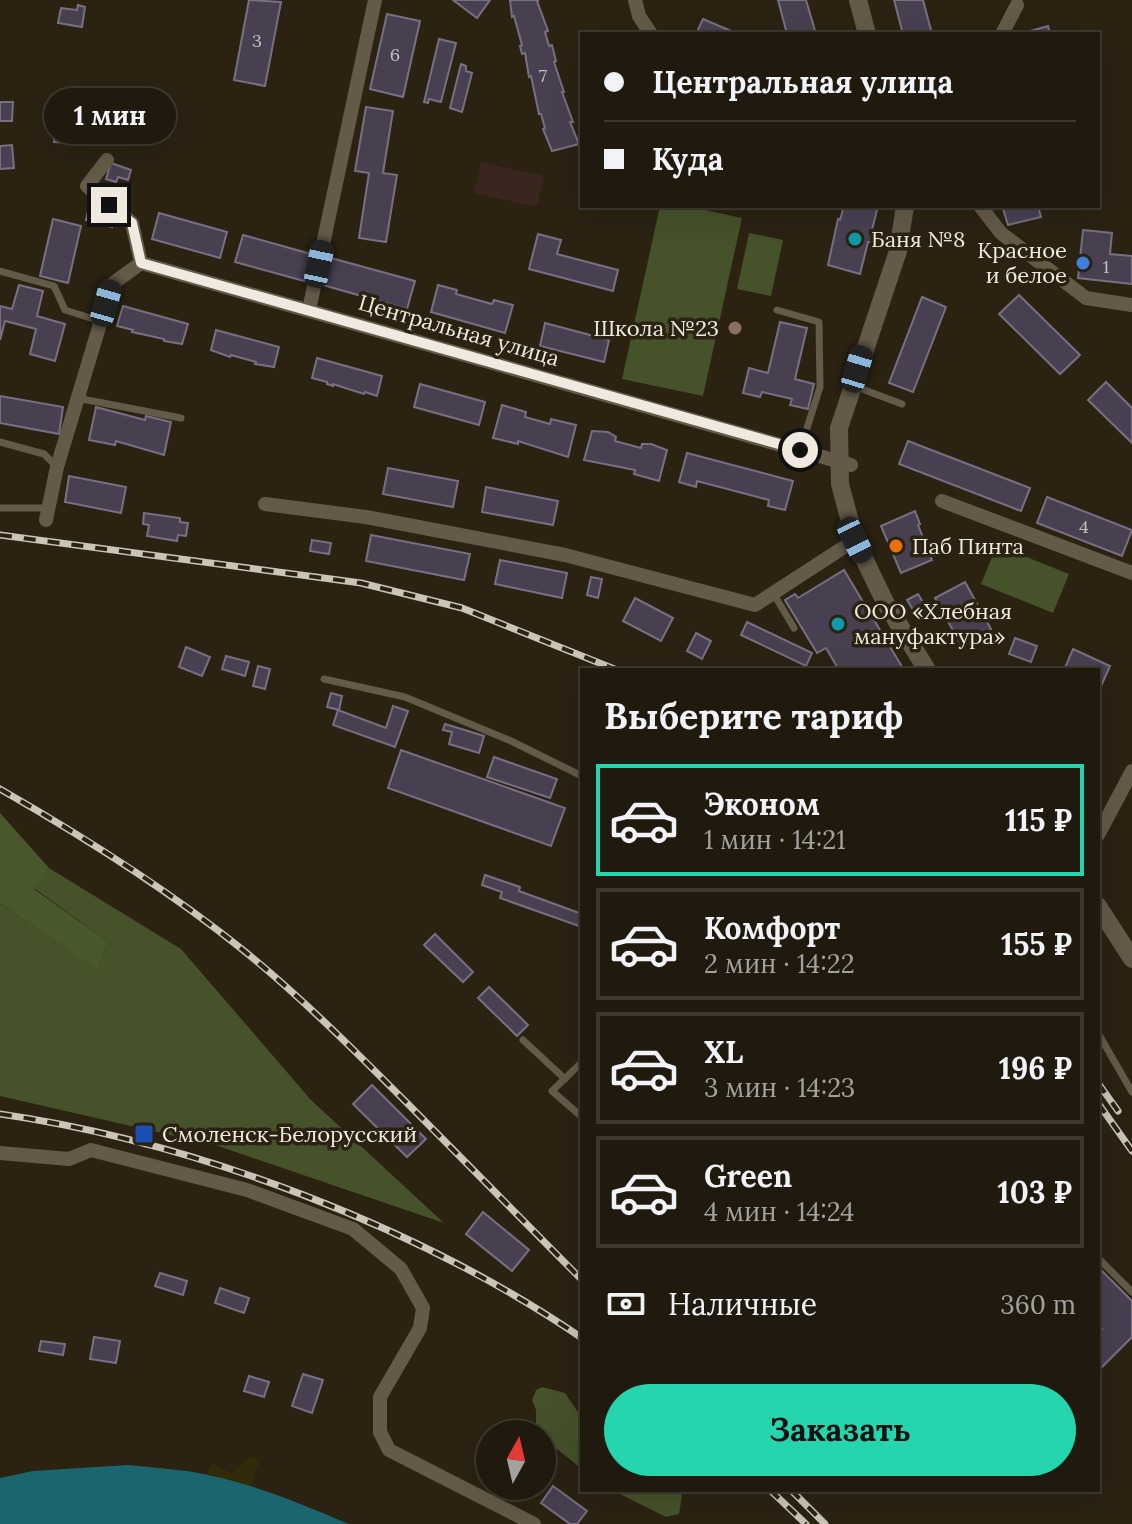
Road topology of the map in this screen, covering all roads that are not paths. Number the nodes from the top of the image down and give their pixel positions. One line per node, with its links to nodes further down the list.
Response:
1 (375, 0): 14 (street)
2 (635, 0): 5 (street)
3 (858, 0): 6 (street)
4 (1017, 5): 7 (street)
5 (650, 32)
6 (866, 32)
7 (1003, 32)
8 (107, 160): 11 (street)
9 (905, 208): 17 (street)
10 (982, 208): 13 (street)
11 (141, 263): 14 (street, Центральная улица); 16 (street)
12 (0, 271): 16 (lane)
13 (1132, 305)
14 (309, 310): 22 (street, Центральная улица)
15 (777, 310): 22 (lane)
16 (100, 321): 18 (street)
17 (852, 386): 19 (lane); 23 (street)
18 (77, 398): 20 (lane); 24 (street)
19 (902, 404)
20 (181, 418)
21 (0, 442): 24 (lane)
22 (800, 450): 23 (street, Центральная улица)
23 (845, 463): 29 (street)
24 (57, 467): 28 (street)
25 (942, 501): 30 (street)
26 (265, 504): 31 (street)
27 (0, 508): 28 (lane)
28 (47, 514)
29 (855, 540): 31 (street); 33 (street)
30 (1132, 573)
31 (773, 593): 32 (lane)
32 (794, 628)
33 (926, 668)
34 (324, 679): 36 (lane)
35 (1132, 771): 37 (street)
36 (580, 775)
37 (1100, 831)
38 (1100, 909): 39 (street)
39 (1132, 959)
40 (1100, 1036): 44 (lane)
41 (523, 1040): 43 (lane)
42 (580, 1064): 43 (lane)
43 (565, 1079): 45 (lane)
44 (1132, 1092)
45 (580, 1115)
46 (0, 1153): 49 (street)
47 (1100, 1260): 48 (lane)
48 (1132, 1292)
49 (534, 1524)

